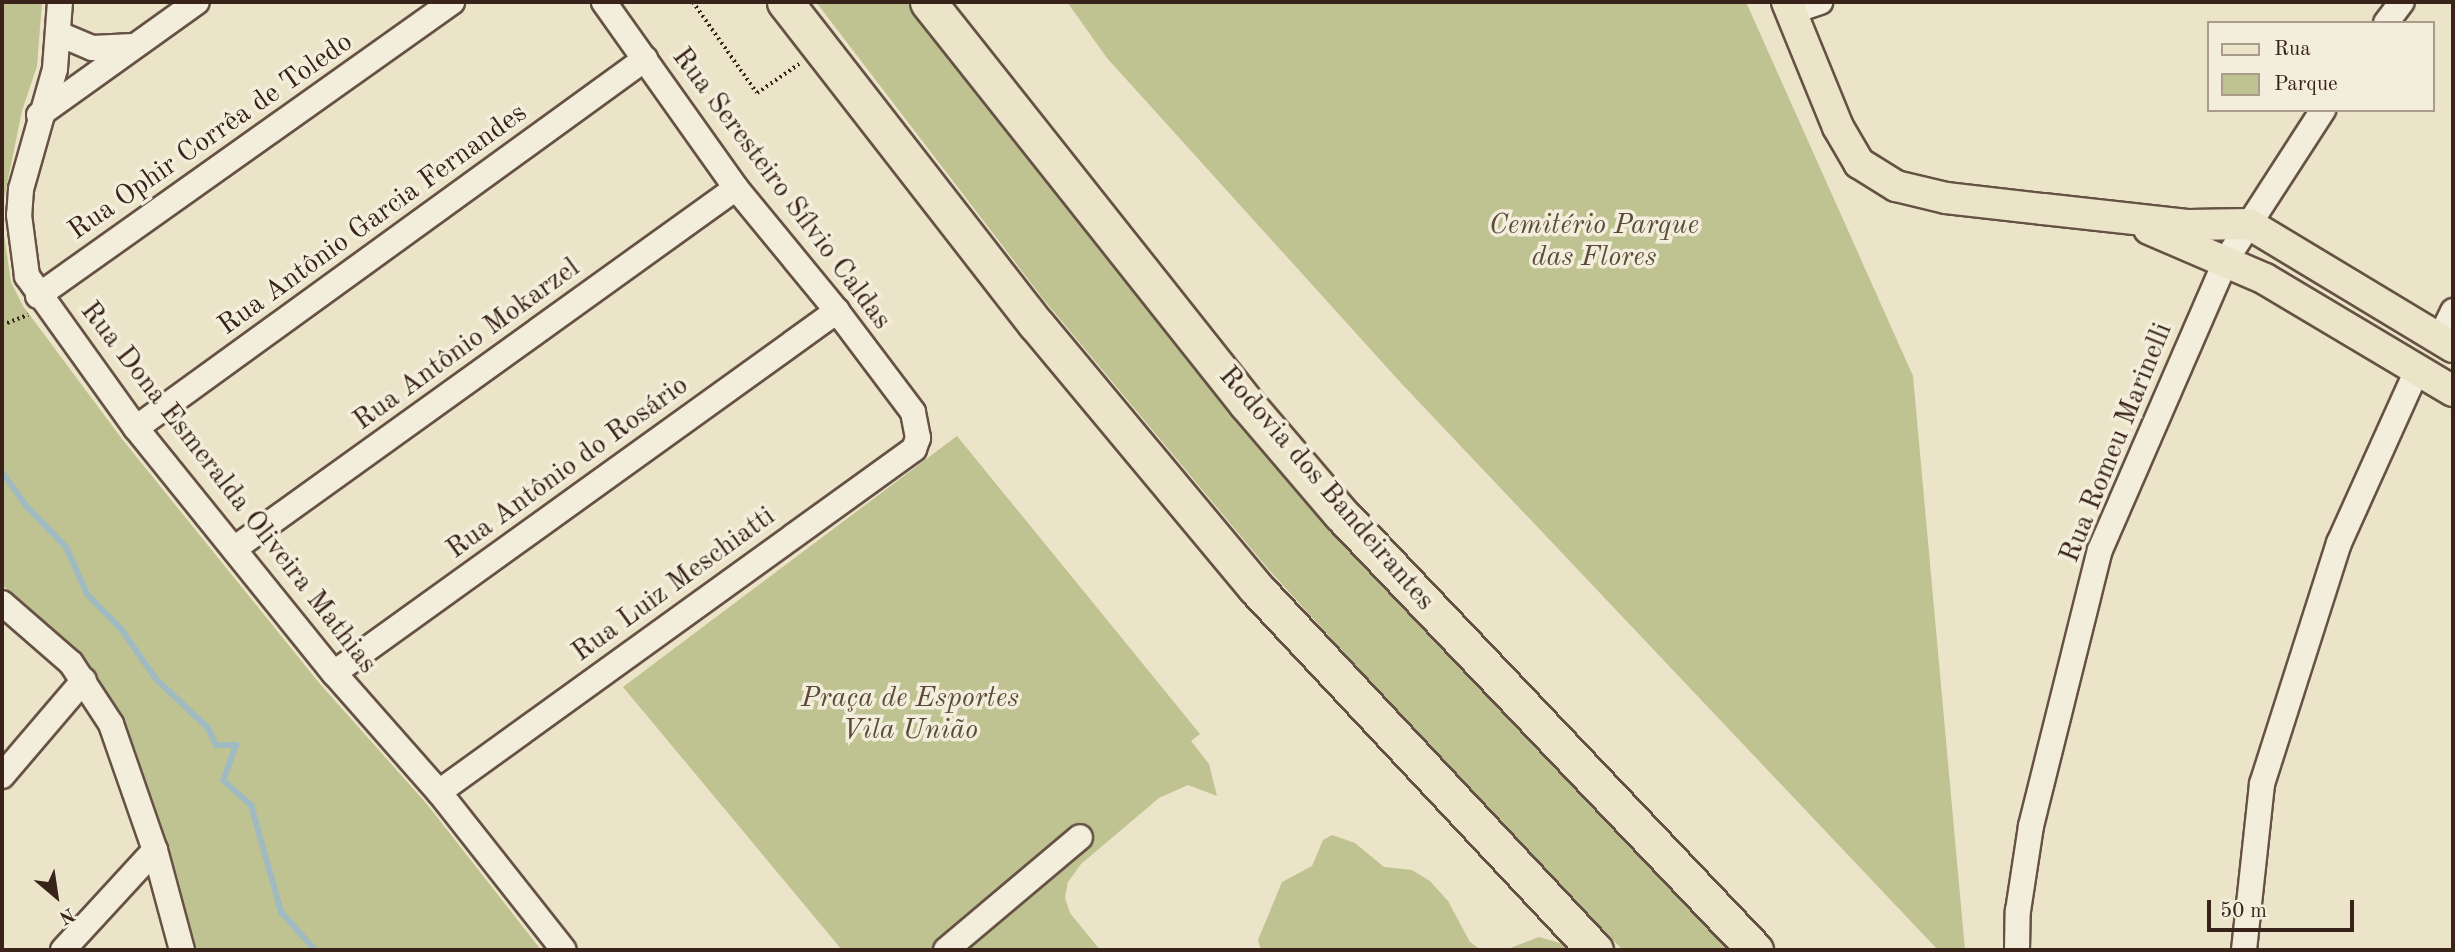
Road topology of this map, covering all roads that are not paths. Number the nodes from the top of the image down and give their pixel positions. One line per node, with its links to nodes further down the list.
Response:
1 (60, 2): 10 (street, Rua Dona Esmeralda Oliveira Mathias)
2 (197, 2): 11 (street)
3 (452, 2): 19 (street, Rua Ophir Corrêa de Toledo)
4 (604, 2): 12 (street, Rua Seresteiro Sílvio Caldas)
5 (785, 2): 39 (highway)
6 (928, 2): 40 (highway, Rodovia dos Bandeirantes)
7 (2402, 2): 9 (street)
8 (1804, 4): 16 (main road)
9 (2388, 21)
10 (59, 34): 11 (street); 14 (street, Rua Dona Esmeralda Oliveira Mathias)
11 (137, 46): 14 (street)
12 (645, 60): 15 (street, Rua Seresteiro Sílvio Caldas); 26 (street, Rua Antônio Garcia Fernandes)
13 (2322, 112): 17 (street, Rua Romeu Marinelli)
14 (39, 115): 19 (street, Rua Dona Esmeralda Oliveira Mathias)
15 (736, 188): 20 (street, Rua Seresteiro Sílvio Caldas); 27 (street, Rua Antônio Mokarzel)
16 (2120, 215): 17 (main road); 18 (main road)
17 (2249, 224): 18 (street, Rua Romeu Marinelli); 22 (main road)
18 (2226, 260): 23 (main road); 41 (street, Rua Romeu Marinelli)
19 (43, 302): 26 (street, Rua Dona Esmeralda Oliveira Mathias)
20 (837, 311): 25 (street, Rua Seresteiro Sílvio Caldas); 29 (street, Rua Antônio do Rosário)
21 (2453, 311): 22 (street)
22 (2446, 343)
23 (2417, 370): 24 (main road); 42 (street)
24 (2453, 391)
25 (913, 412): 32 (street, Rua Luiz Meschiatti)
26 (136, 428): 27 (street, Rua Dona Esmeralda Oliveira Mathias)
27 (234, 549): 29 (street, Rua Dona Esmeralda Oliveira Mathias)
28 (2, 603): 30 (street)
29 (334, 673): 32 (street, Rua Dona Esmeralda Oliveira Mathias)
30 (84, 680): 31 (street); 34 (street)
31 (2, 776)
32 (439, 792): 37 (street, Rua Dona Esmeralda Oliveira Mathias)
33 (1080, 837): 38 (street)
34 (155, 850): 35 (street); 36 (street)
35 (62, 950)
36 (182, 950)
37 (564, 950)
38 (946, 950)
39 (1595, 950)
40 (1755, 950)
41 (2017, 950)
42 (2244, 950)

